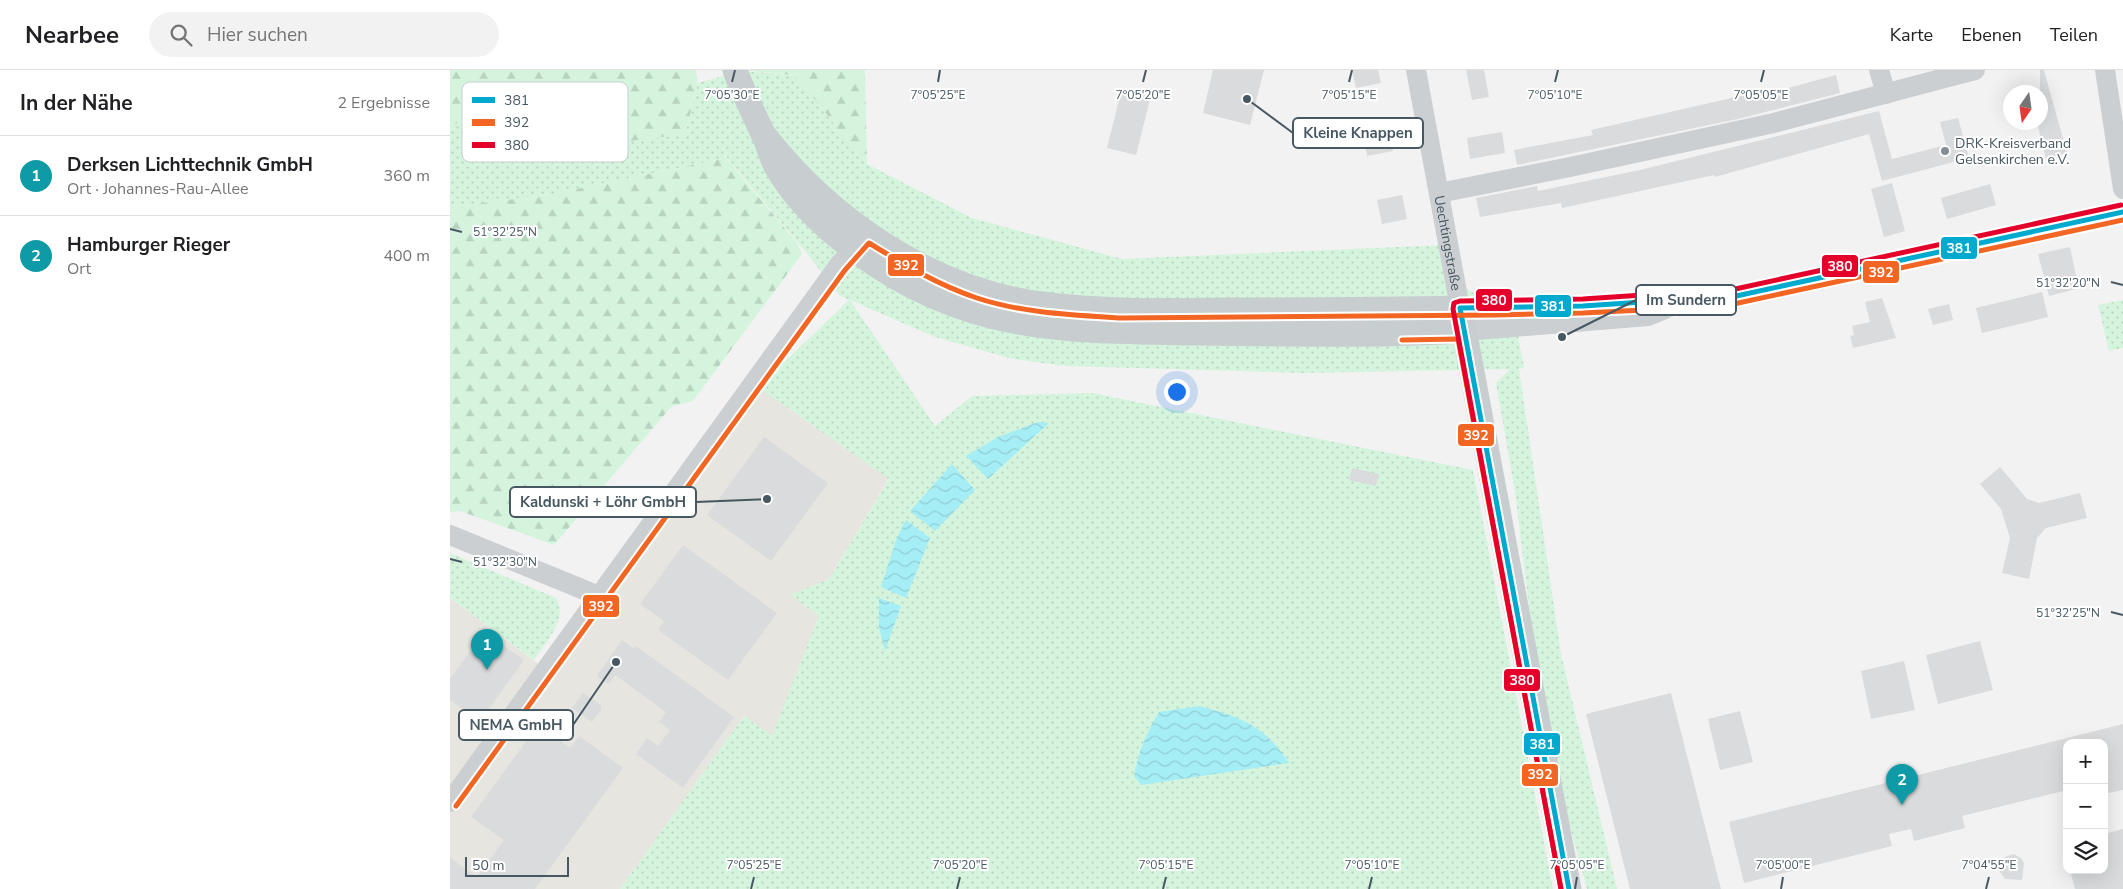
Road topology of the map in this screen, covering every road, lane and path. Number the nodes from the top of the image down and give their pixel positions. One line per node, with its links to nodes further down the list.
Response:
1 (734, 70): 10 (main road)
2 (1416, 70): 8 (street, Uechtingstraße)
3 (1879, 70): 6 (street)
4 (1975, 70): 6 (street)
5 (2105, 70): 7 (street)
6 (1886, 94): 8 (street)
7 (2123, 189)
8 (1439, 193): 11 (street, Uechtingstraße)
9 (2123, 212): 11 (street)
10 (860, 241): 11 (main road); 13 (street)
11 (1462, 319): 15 (main road, Uechtingstraße)
12 (450, 535): 13 (street)
13 (599, 596): 14 (street)
14 (450, 802)
15 (1569, 889)

